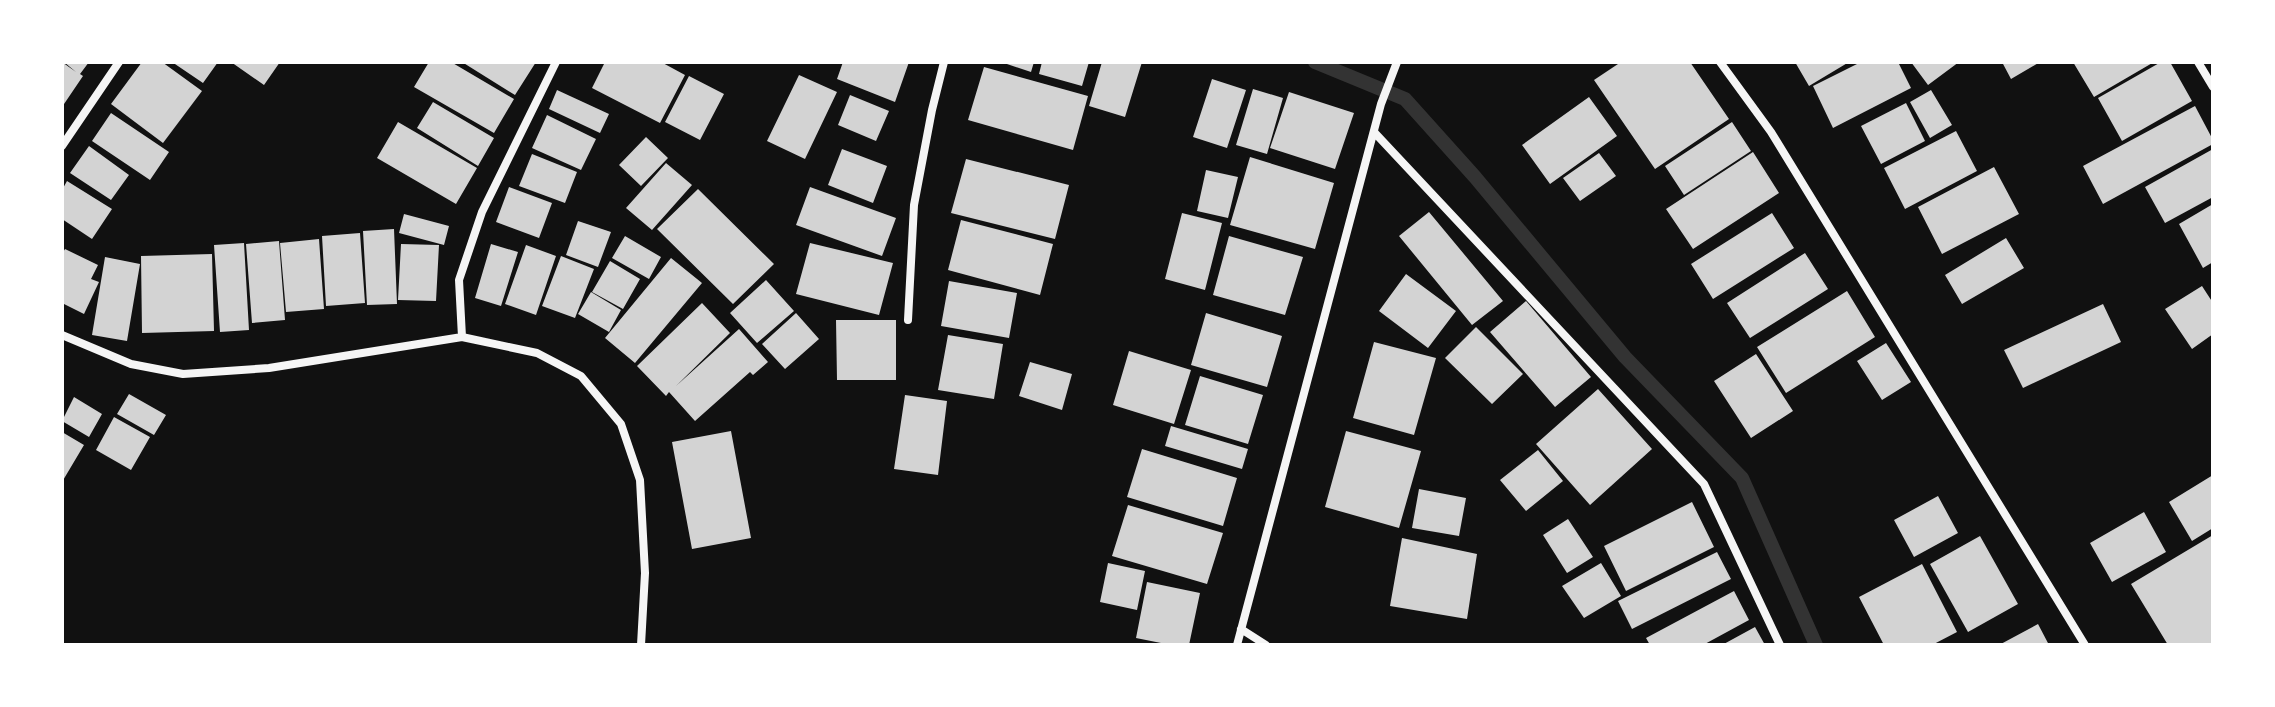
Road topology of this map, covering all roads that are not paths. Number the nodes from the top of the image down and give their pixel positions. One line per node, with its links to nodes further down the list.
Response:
1 (119, 62): 9 (street)
2 (556, 62): 12 (street)
3 (944, 62): 10 (street)
4 (1397, 62): 8 (street)
5 (1720, 62): 18 (street)
6 (2198, 62): 7 (street)
7 (2213, 87)
8 (1374, 132): 13 (street); 17 (street)
9 (62, 146)
10 (908, 320)
11 (62, 335): 12 (street)
12 (462, 337): 14 (street)
13 (1241, 629): 15 (street); 16 (street)
14 (641, 645)
15 (1237, 645)
16 (1266, 645)
17 (1780, 645)
18 (2085, 645)

